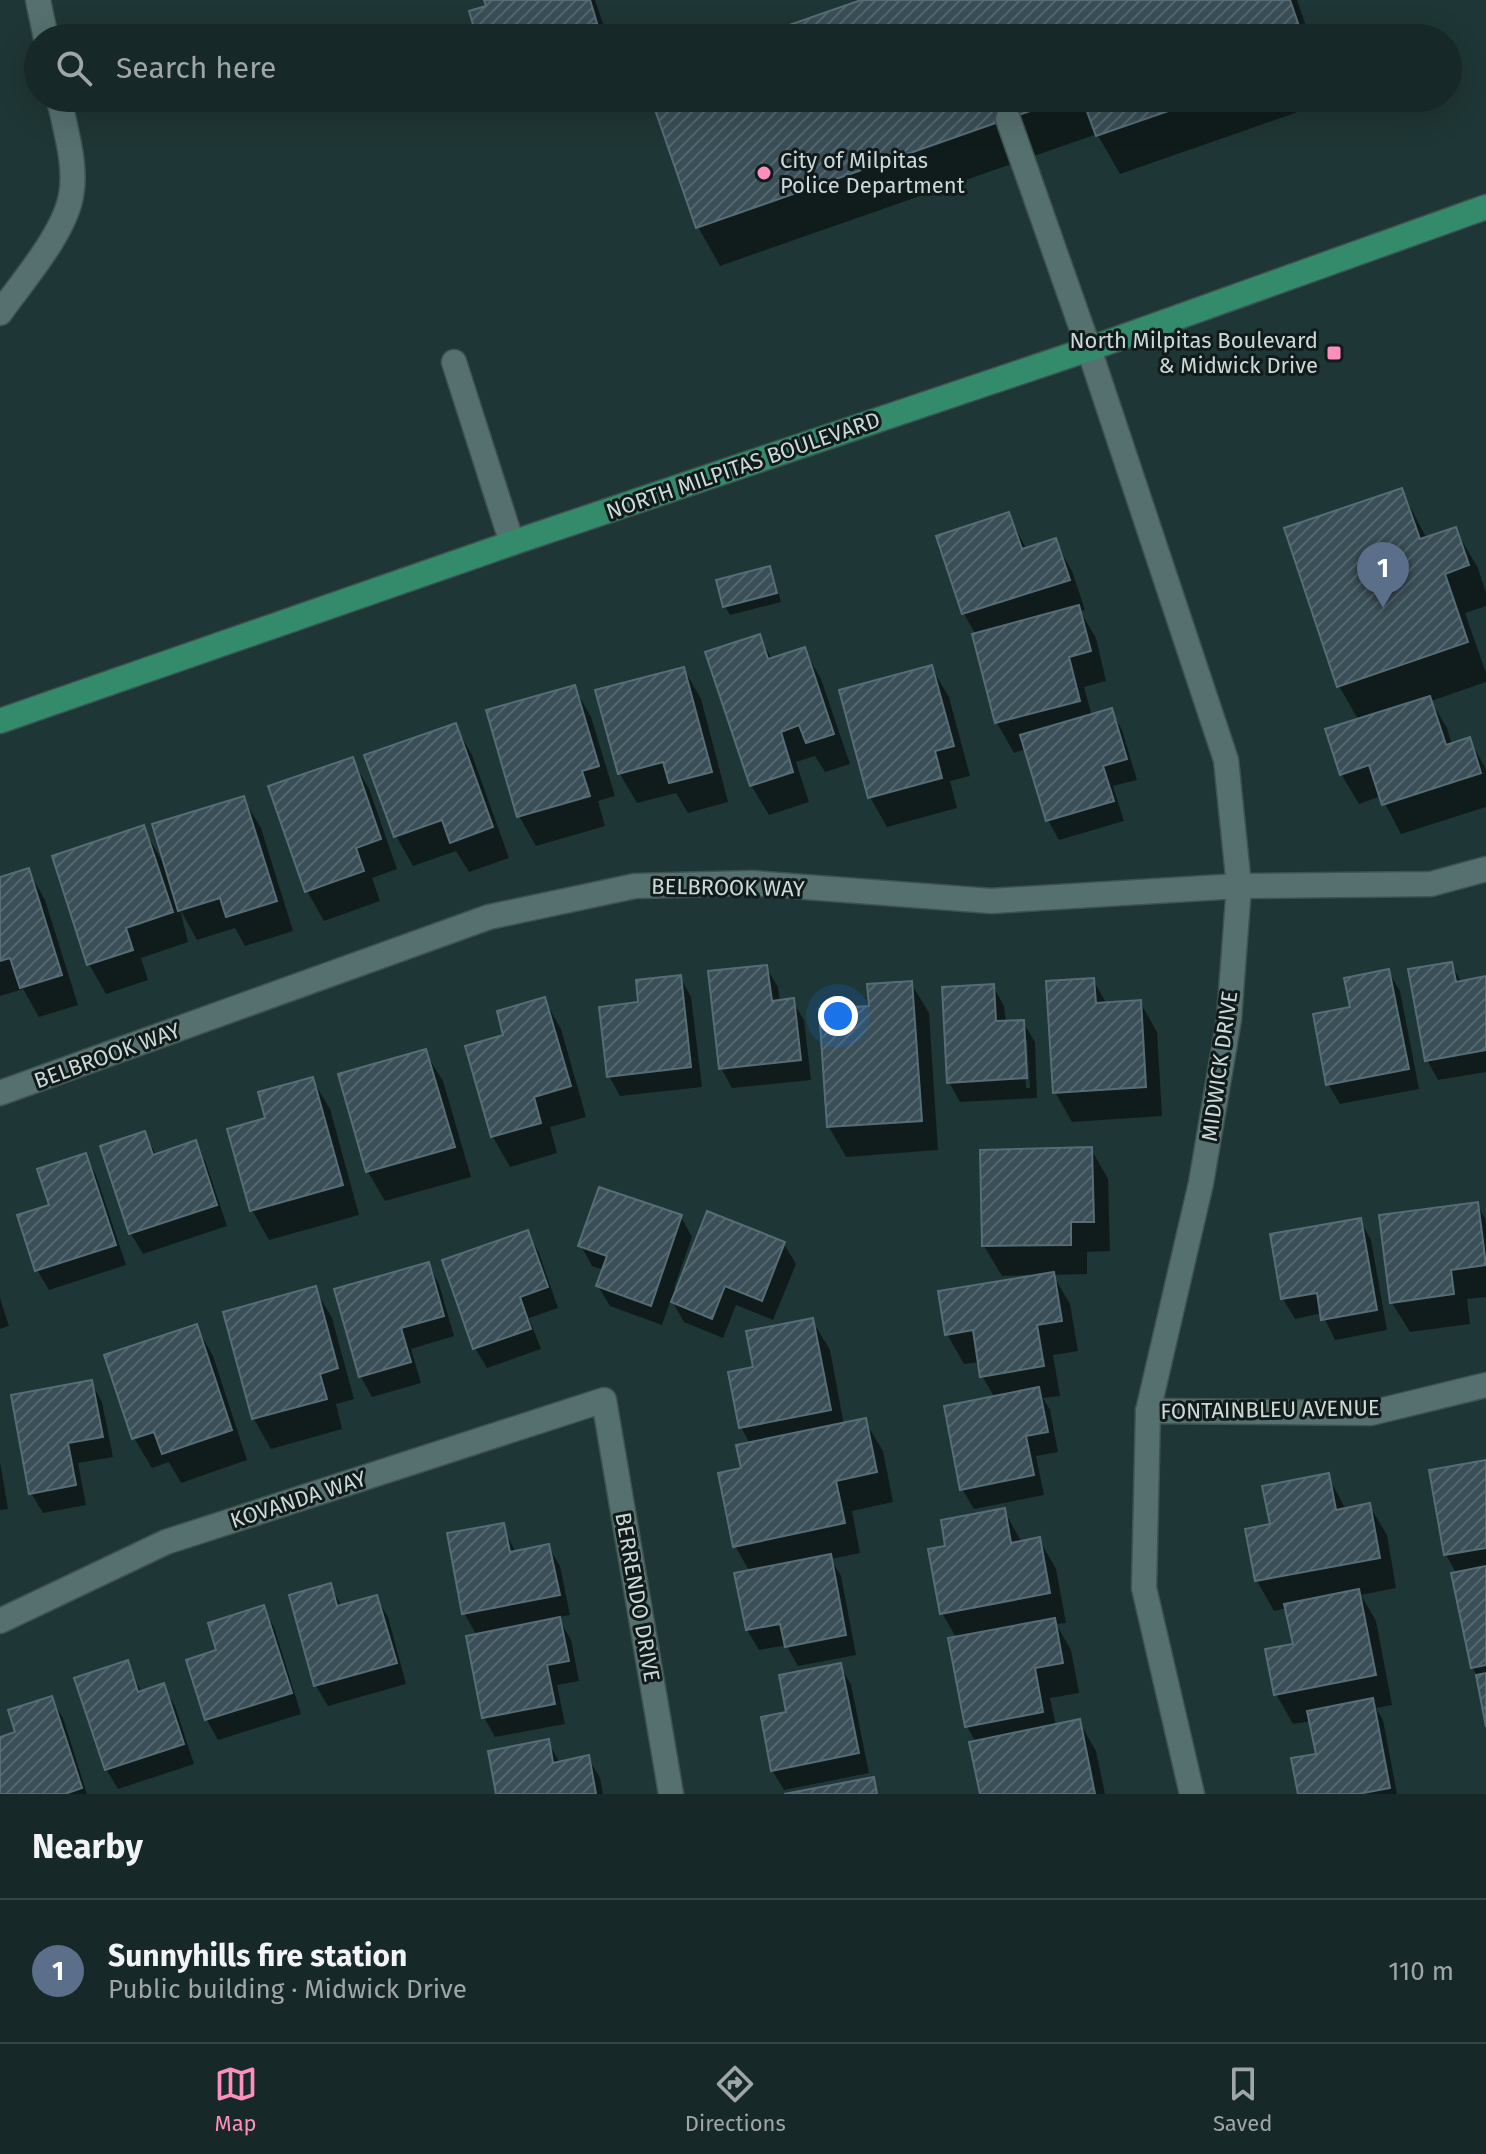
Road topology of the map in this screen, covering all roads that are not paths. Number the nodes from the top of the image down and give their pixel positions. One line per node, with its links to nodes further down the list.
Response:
1 (38, 0): 2 (street)
2 (43, 24)
3 (62, 112): 6 (street)
4 (1008, 119): 7 (street, MIDWICK DRIVE)
5 (1486, 207): 7 (main road, NORTH MILPITAS BOULEVARD)
6 (0, 313)
7 (1089, 349): 9 (main road, NORTH MILPITAS BOULEVARD); 12 (street, MIDWICK DRIVE)
8 (454, 362): 9 (street)
9 (512, 543): 10 (main road, NORTH MILPITAS BOULEVARD)
10 (0, 721)
11 (1486, 869): 12 (street, BELBROOK WAY)
12 (1239, 886): 13 (street, BELBROOK WAY); 16 (street, MIDWICK DRIVE)
13 (0, 1093)
14 (1486, 1385): 16 (street, FONTAINBLEU AVENUE)
15 (604, 1400): 17 (street, KOVANDA WAY); 18 (street, BERRENDO DRIVE)
16 (1148, 1411): 19 (street, MIDWICK DRIVE)
17 (0, 1621)
18 (671, 1794)
19 (1192, 1794)

